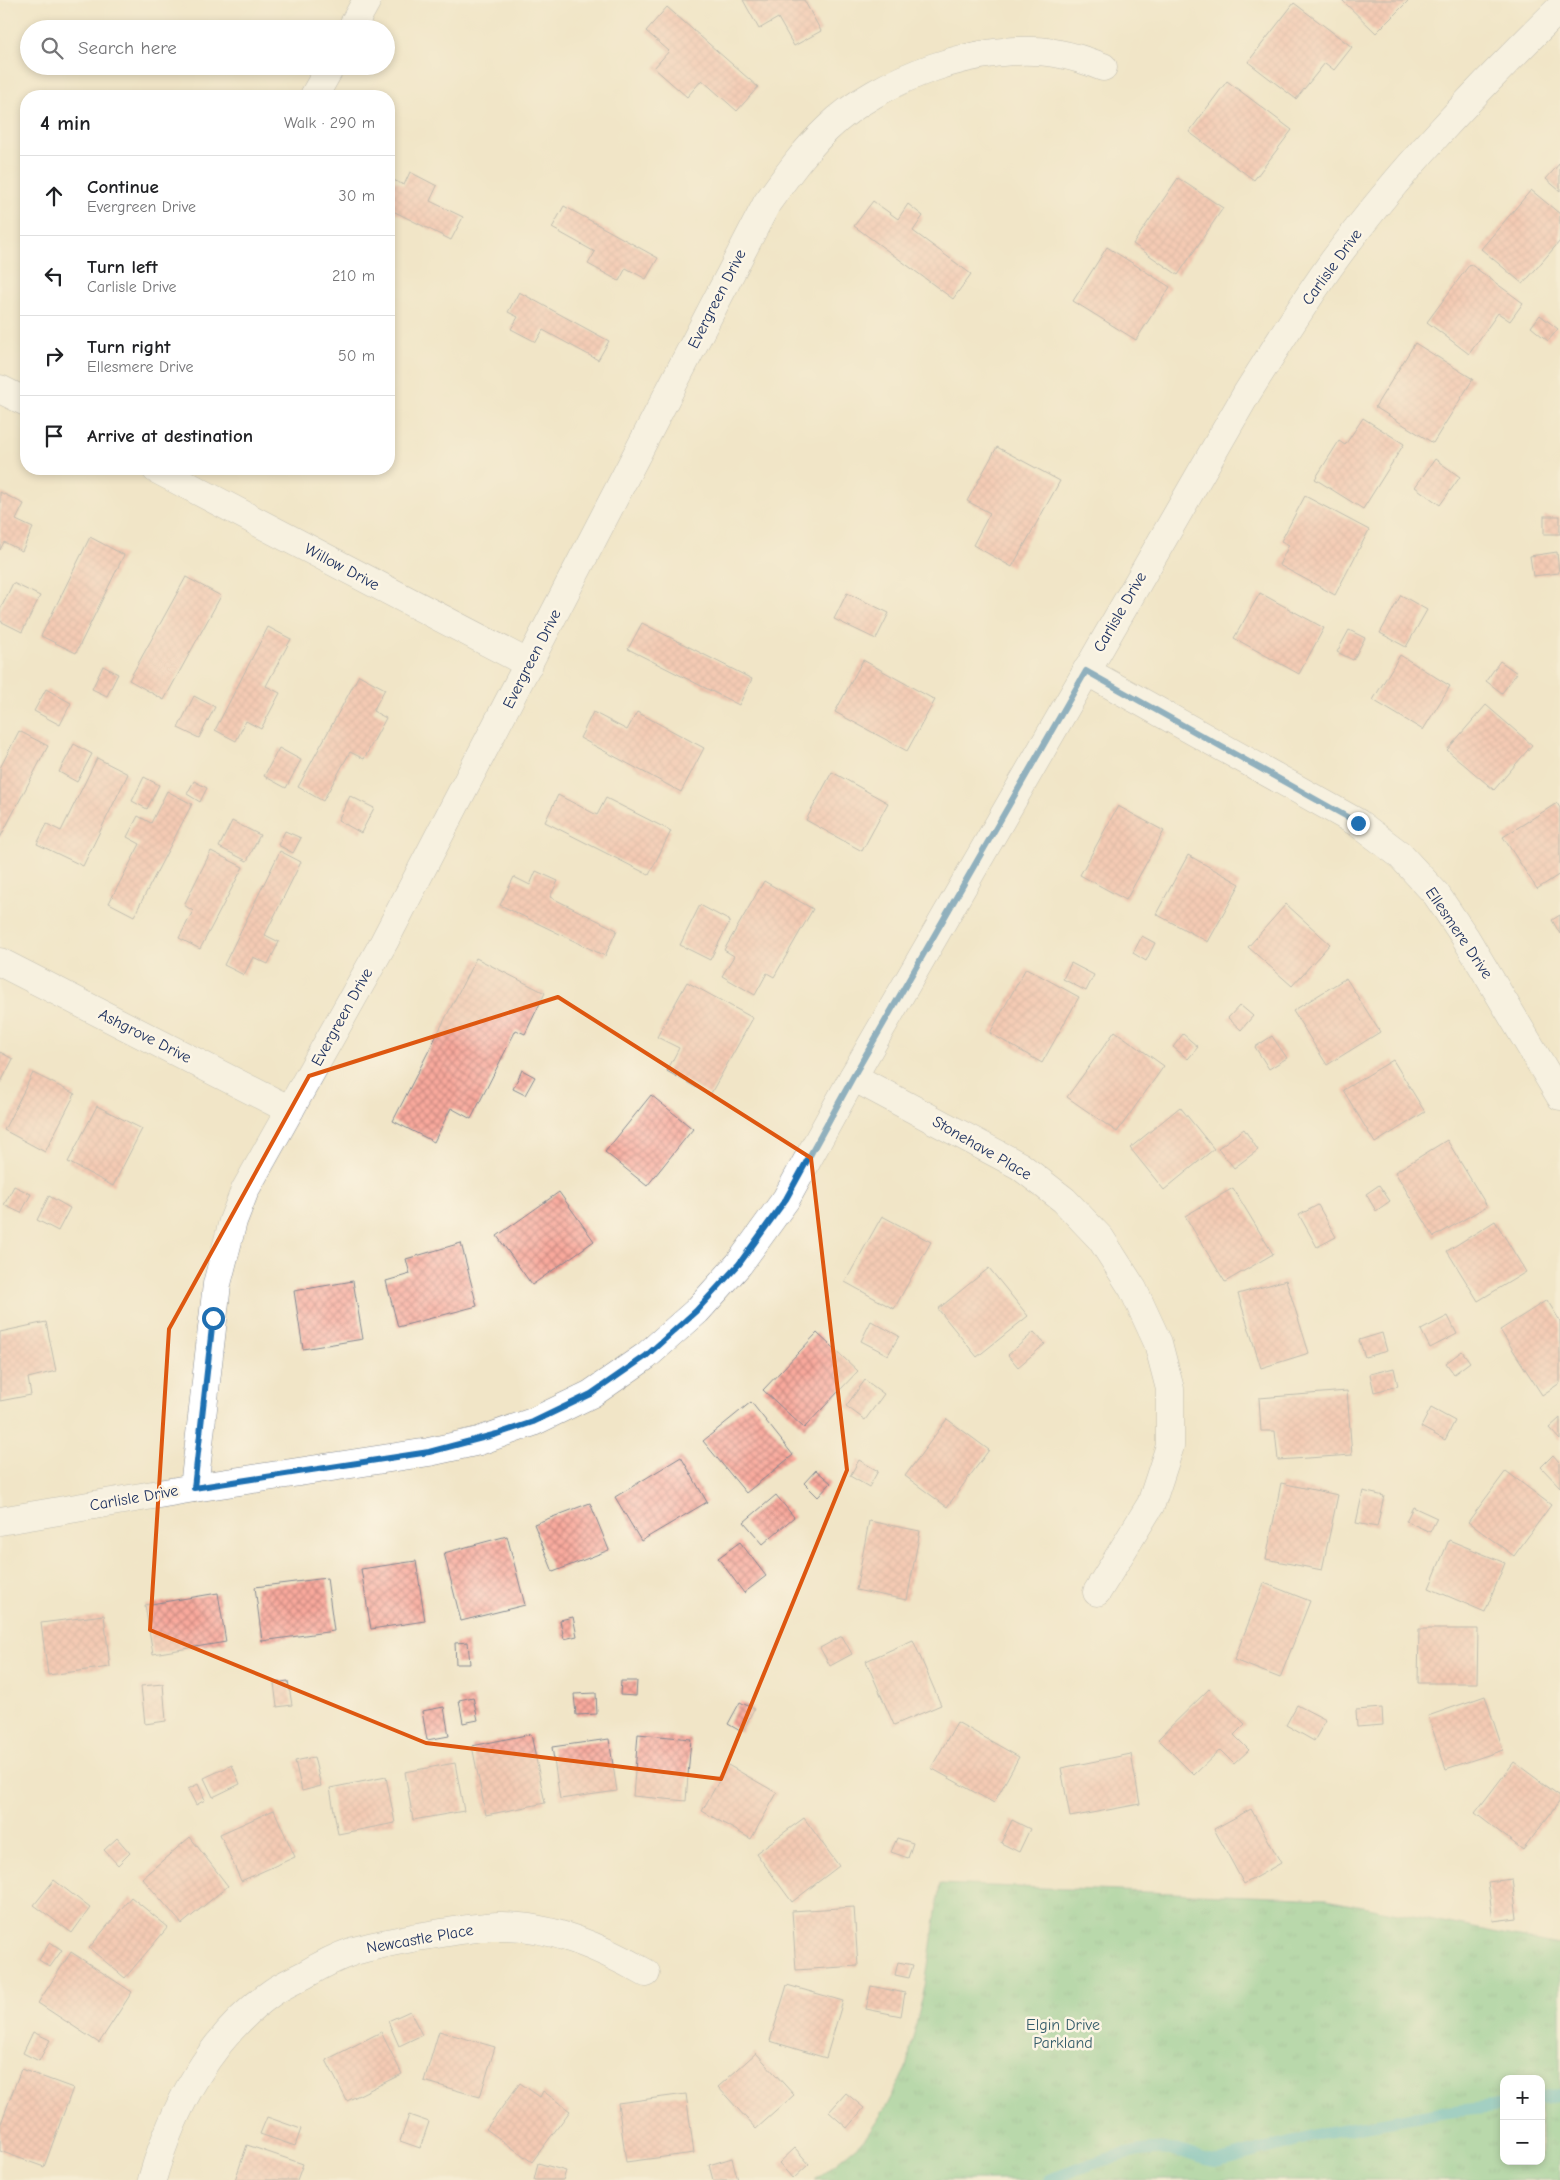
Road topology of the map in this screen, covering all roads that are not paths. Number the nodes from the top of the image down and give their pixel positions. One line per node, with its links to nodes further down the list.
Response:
1 (367, 0): 3 (street)
2 (1560, 8): 11 (street, Carlisle Drive)
3 (356, 20)
4 (1103, 67): 10 (street, Evergreen Drive)
5 (326, 75): 6 (street)
6 (317, 90)
7 (0, 389): 8 (street)
8 (20, 399)
9 (167, 475): 10 (street, Willow Drive)
10 (528, 664): 15 (street, Evergreen Drive)
11 (1086, 671): 13 (street, Carlisle Drive); 14 (street, Ellesmere Drive)
12 (0, 962): 15 (street, Ashgrove Drive)
13 (853, 1077): 16 (street, Carlisle Drive); 18 (street, Stonehave Place)
14 (1560, 1096)
15 (290, 1110): 16 (street, Evergreen Drive)
16 (194, 1488): 17 (street, Carlisle Drive)
17 (0, 1521)
18 (1098, 1592)
19 (646, 1973): 20 (street, Newcastle Place)
20 (152, 2180)

